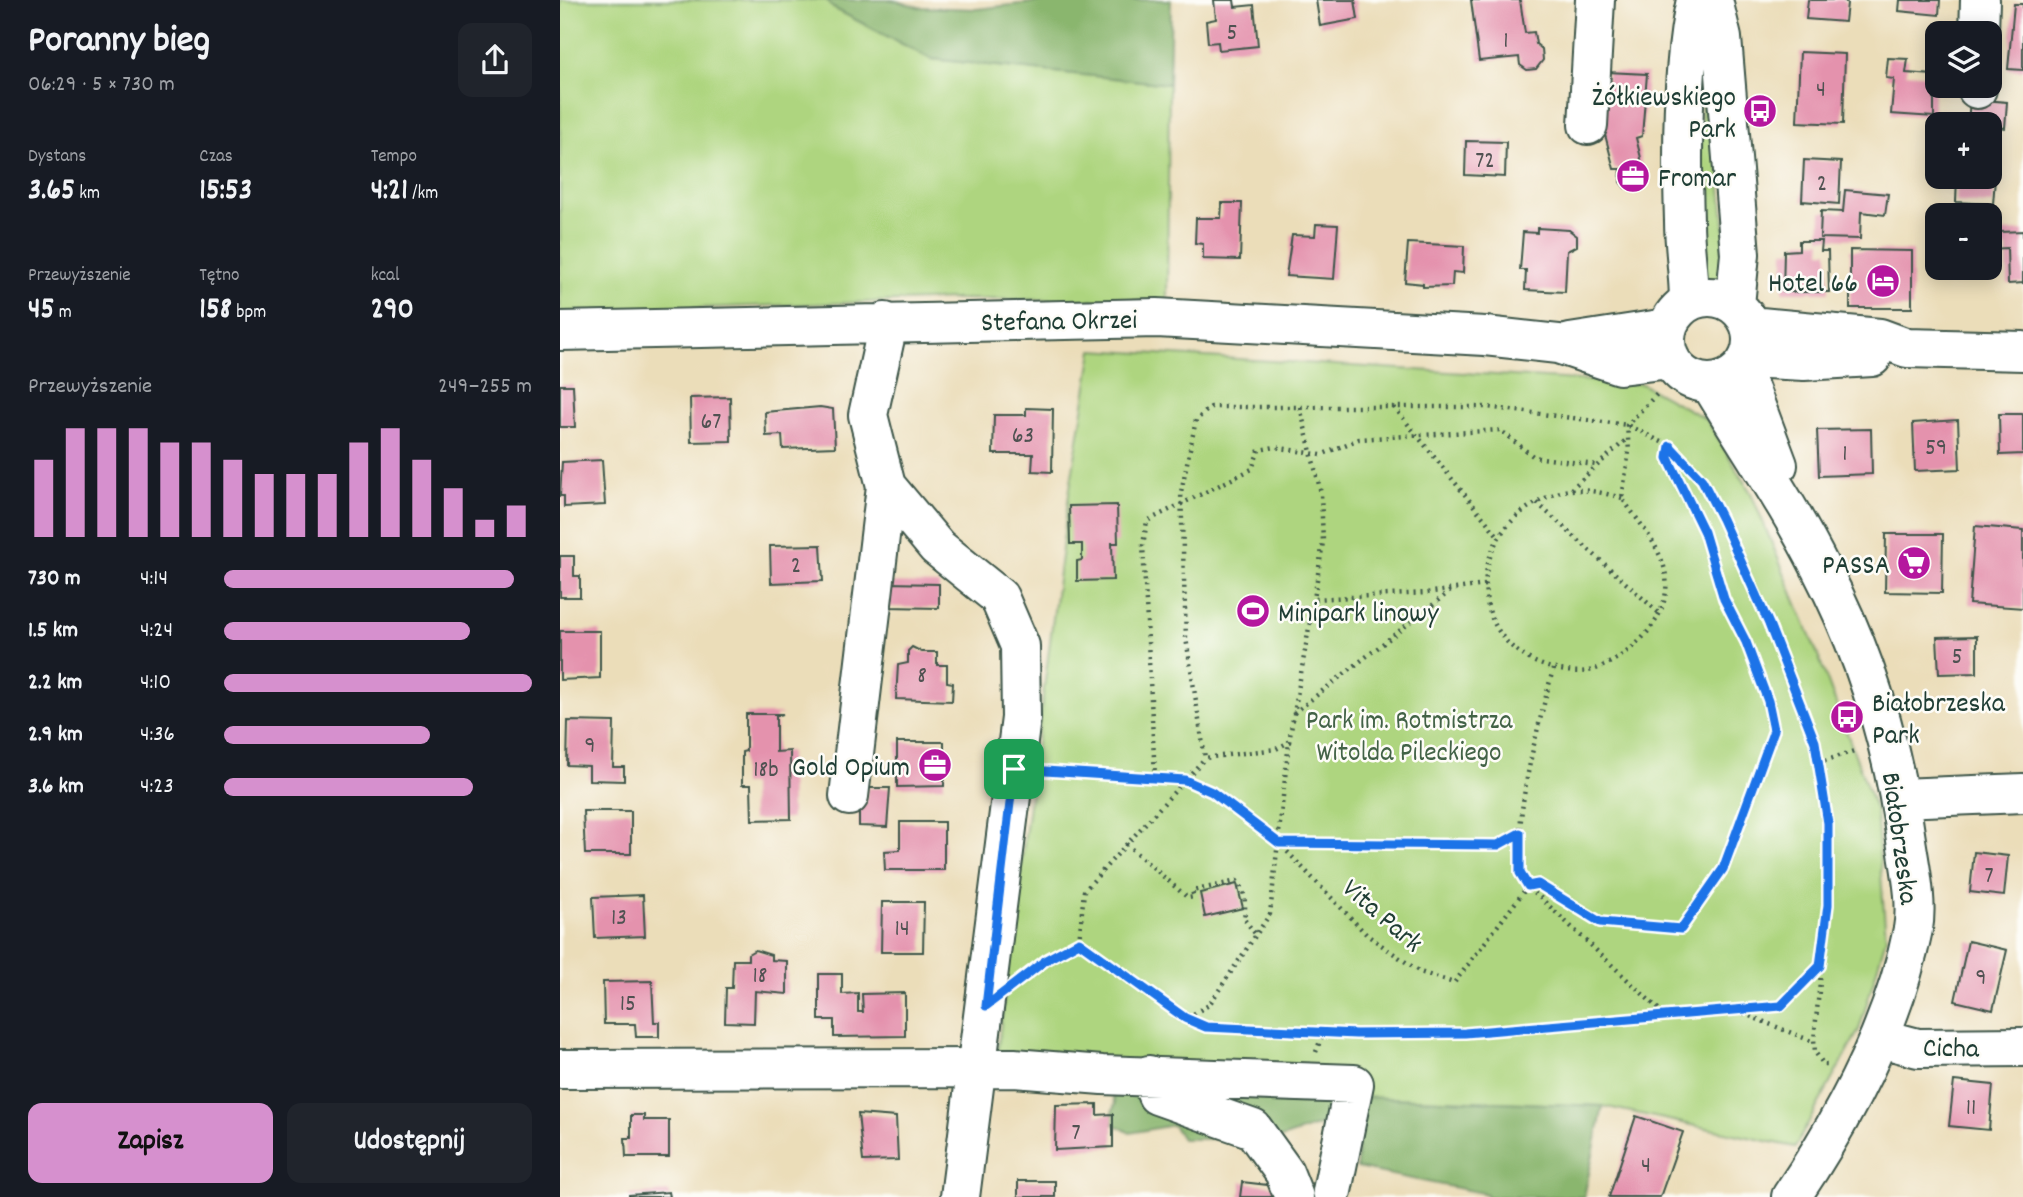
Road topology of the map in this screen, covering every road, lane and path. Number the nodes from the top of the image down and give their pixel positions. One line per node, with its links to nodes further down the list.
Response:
1 (1595, 0): 6 (street)
2 (1696, 0): 8 (street)
3 (1713, 0): 10 (street)
4 (1980, 0): 5 (street)
5 (1979, 21)
6 (1588, 125)
7 (885, 322): 8 (street, Stefana Okrzei); 9 (street, Stefana Okrzei); 23 (street)
8 (1675, 329): 10 (street, Stefana Okrzei); 10 (street)
9 (560, 331)
10 (1737, 348): 11 (street); 13 (street); 16 (street, Białobrzeska); 28 (street, Białobrzeska)
11 (1907, 348): 12 (street); 13 (street)
12 (2023, 351)
13 (1804, 360): 16 (street)
14 (1300, 407): 15 (path); 21 (path); 27 (path)
15 (1394, 407): 17 (path); 18 (path)
16 (1762, 420): 28 (street, Białobrzeska)
17 (1627, 425): 19 (path); 20 (path)
18 (1416, 435): 21 (path); 22 (path); 29 (path)
19 (1628, 438): 22 (path); 25 (path)
20 (1670, 446): 39 (path); 49 (path)
21 (1311, 453): 27 (path); 32 (path)
22 (1596, 465): 24 (path)
23 (886, 486): 40 (street); 44 (street)
24 (1570, 490): 25 (path); 26 (path)
25 (1622, 498): 33 (path)
26 (1537, 503): 29 (path); 33 (path)
27 (1181, 505): 38 (path); 41 (path)
28 (1797, 524): 45 (street, Białobrzeska)
29 (1499, 537): 30 (path)
30 (1485, 585): 31 (path); 34 (path)
31 (1454, 589): 32 (path); 35 (path)
32 (1314, 599): 35 (path)
33 (1659, 613): 34 (path)
34 (1553, 669): 46 (path)
35 (1294, 714): 36 (path)
36 (1289, 742): 38 (path); 47 (path)
37 (1859, 749): 39 (path)
38 (1205, 758): 42 (path)
39 (1818, 764): 52 (path)
40 (1014, 769): 41 (path); 53 (street)
41 (1155, 777): 42 (path)
42 (1185, 780): 47 (path, Vita Park); 48 (path)
43 (2023, 793): 45 (street)
44 (849, 796)
45 (1900, 798): 57 (street, Białobrzeska)
46 (1520, 833): 47 (path); 49 (path)
47 (1279, 843): 49 (path, Vita Park); 50 (path)
48 (1126, 844): 50 (path); 51 (path)
49 (1528, 886): 55 (path)
50 (1257, 936): 56 (path)
51 (1079, 942): 53 (path); 56 (path)
52 (1820, 966): 54 (path); 58 (path)
53 (986, 1006): 62 (street)
54 (1734, 1010): 55 (path); 58 (path)
55 (1668, 1017): 56 (path)
56 (1185, 1018)
57 (1880, 1038): 59 (street, Cicha); 65 (street, Białobrzeska)
58 (1814, 1042): 60 (path)
59 (2023, 1047)
60 (1835, 1064)
61 (560, 1069): 62 (street)
62 (978, 1069): 63 (street); 66 (street)
63 (1149, 1075): 64 (street); 67 (street)
64 (1332, 1191)
65 (1797, 1194)
66 (960, 1197)
67 (1294, 1197)

